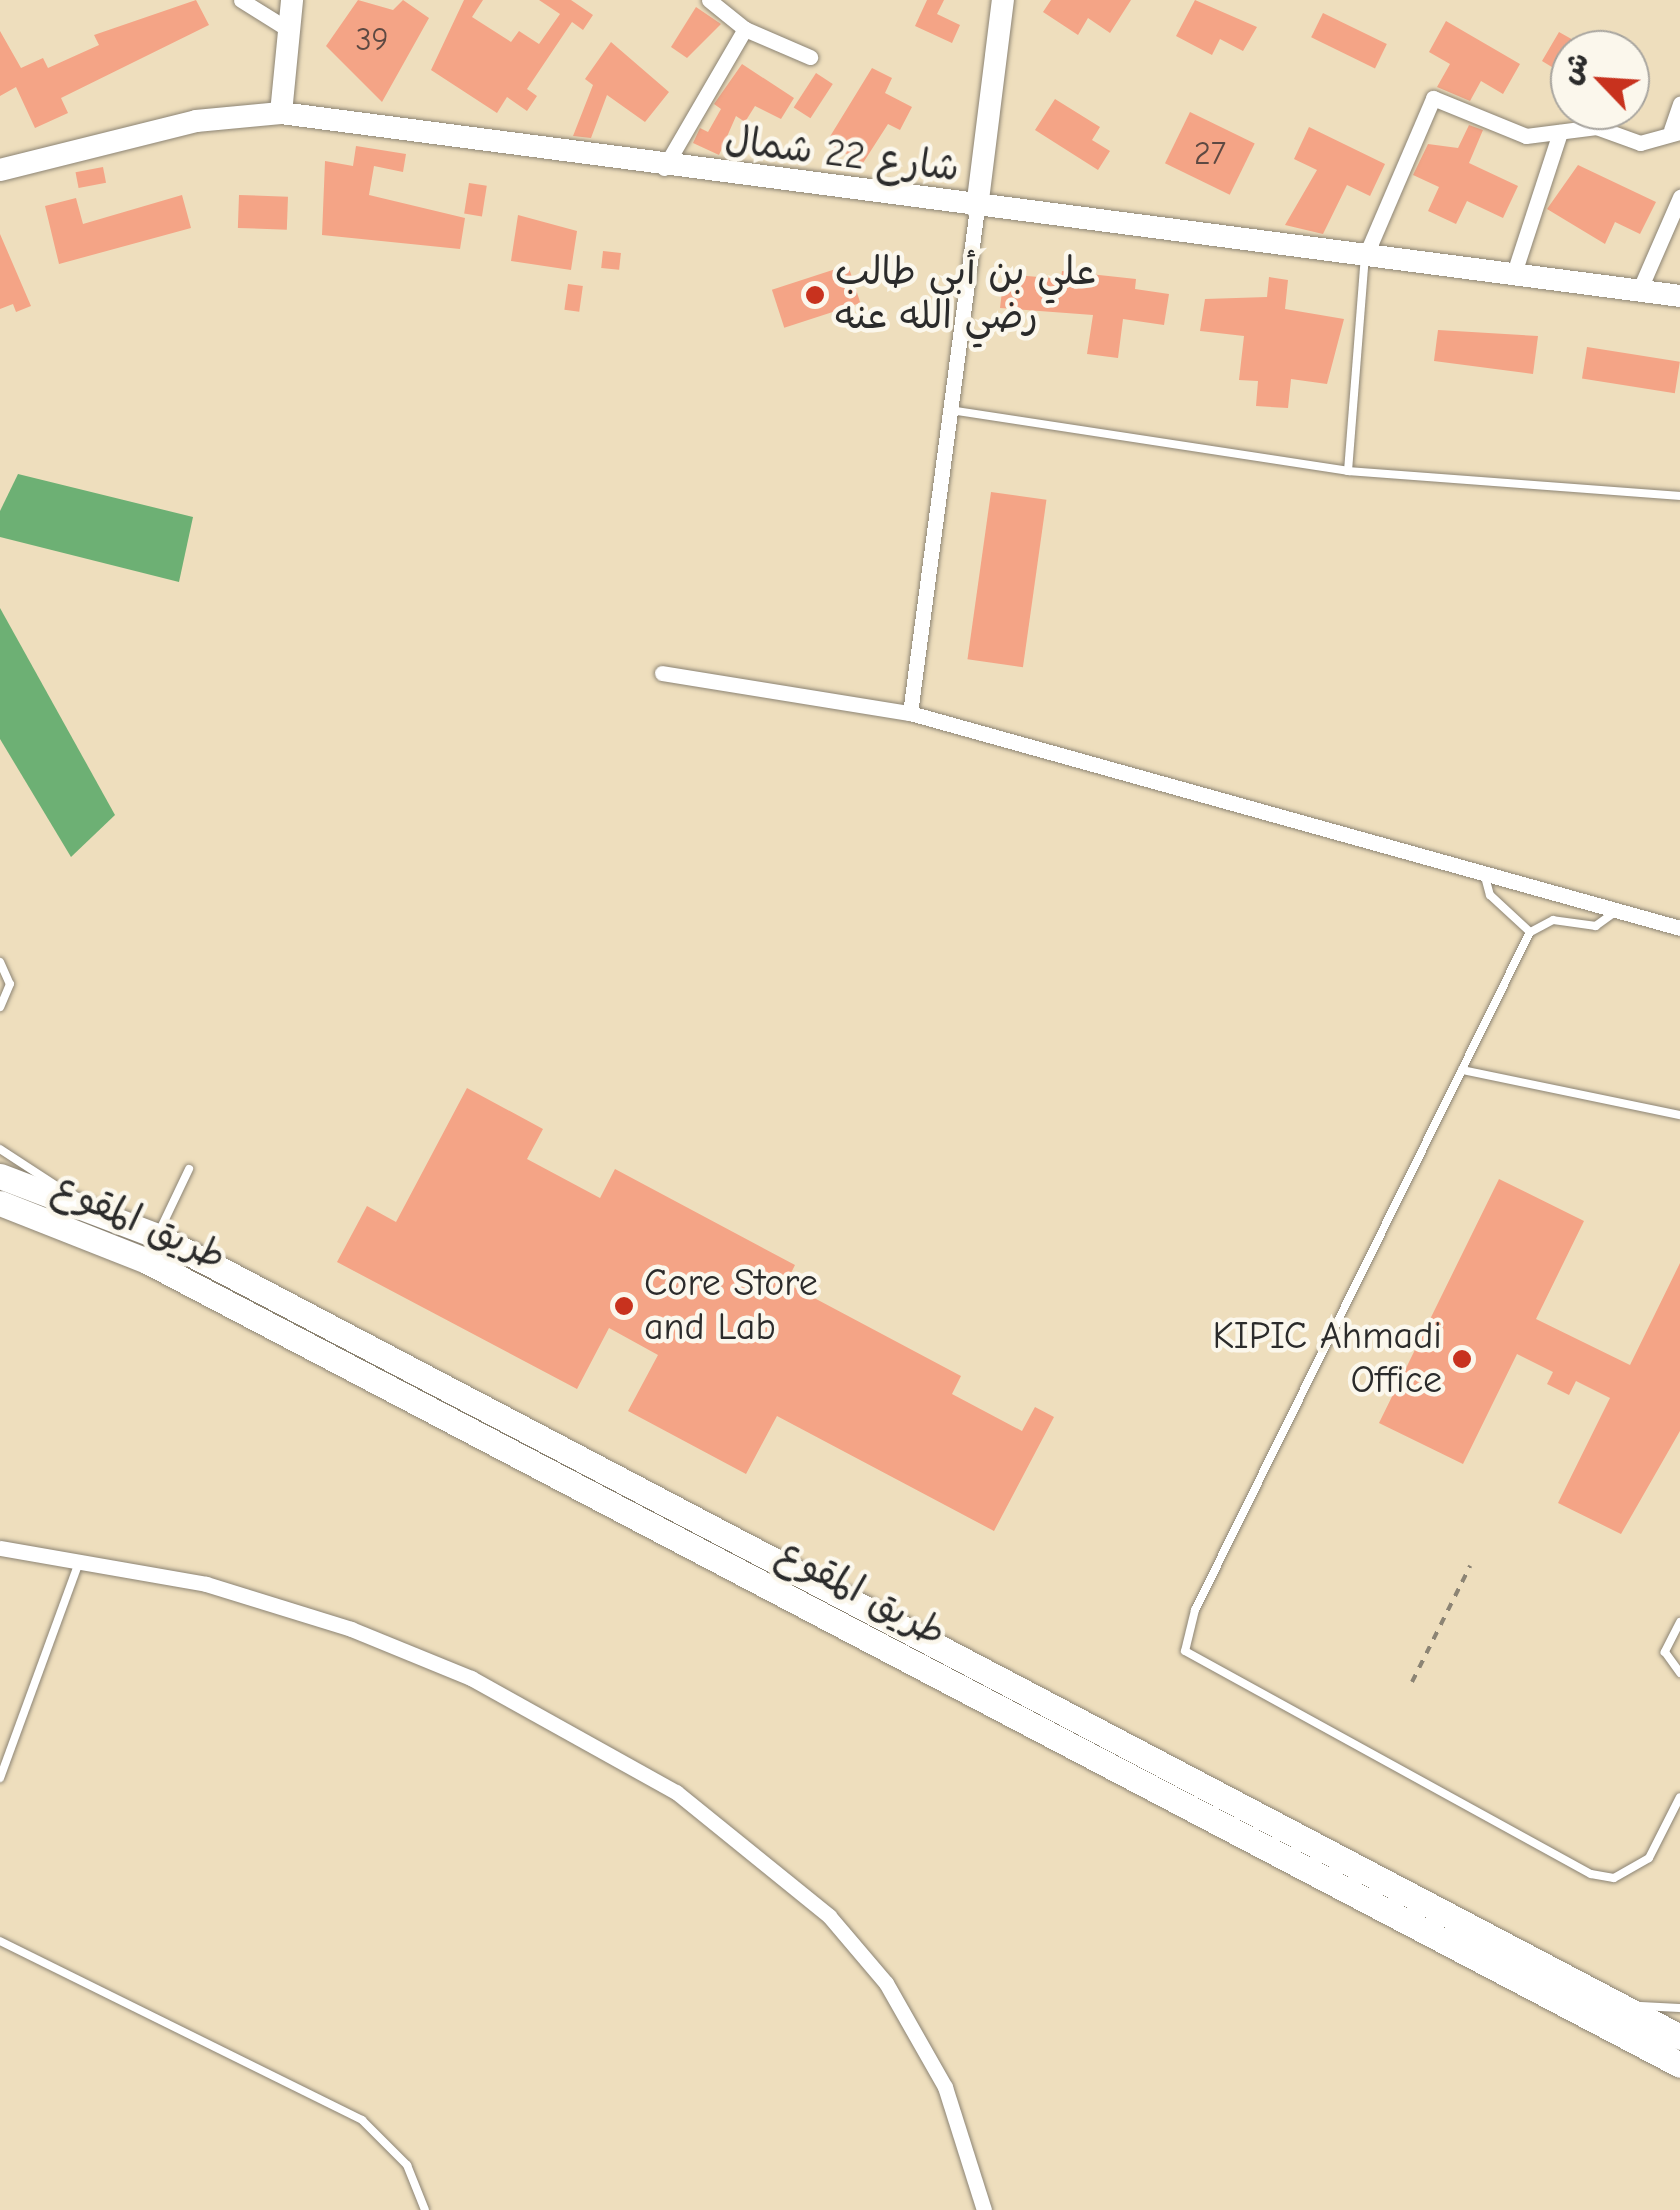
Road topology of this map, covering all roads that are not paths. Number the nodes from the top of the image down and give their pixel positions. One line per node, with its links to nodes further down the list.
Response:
1 (241, 0): 6 (street)
2 (292, 0): 6 (street)
3 (709, 0): 5 (street)
4 (1003, 0): 15 (street)
5 (745, 29): 7 (street); 12 (street)
6 (289, 30): 9 (street)
7 (810, 56)
8 (1680, 104): 10 (street)
9 (282, 114): 12 (street, شارع 22 شمال); 13 (street, شارع 22 شمال)
10 (1675, 131): 11 (street)
11 (1560, 132): 16 (street); 17 (street)
12 (664, 168): 15 (street, شارع 22 شمال)
13 (0, 170)
14 (1680, 197): 18 (street)
15 (977, 208): 16 (street, شارع 22 شمال); 20 (street)
16 (1364, 257): 17 (street, شارع 22 شمال); 21 (lane)
17 (1516, 270): 18 (street, شارع 22 شمال)
18 (1639, 290): 19 (street, شارع 22 شمال)
19 (1680, 296)
20 (950, 410): 21 (lane); 24 (street)
21 (1348, 471): 22 (lane)
22 (1680, 496)
23 (662, 674): 24 (street)
24 (910, 713): 25 (street)
25 (1484, 873): 26 (street); 28 (lane)
26 (1616, 910): 27 (street); 28 (lane)
27 (1680, 928)
28 (1530, 932): 31 (lane)
29 (0, 962): 30 (lane)
30 (0, 1007)
31 (1462, 1070): 32 (lane); 44 (lane)
32 (1680, 1115)
33 (0, 1149): 36 (lane)
34 (189, 1169): 38 (lane)
35 (0, 1176): 36 (main road, طريق المقوع)
36 (72, 1200): 38 (main road, طريق المقوع)
37 (0, 1202): 49 (main road, طريق المقوع)
38 (157, 1236): 46 (main road, طريق المقوع)
39 (0, 1548): 40 (street)
40 (80, 1557): 43 (lane); 51 (street)
41 (1680, 1622): 42 (lane)
42 (1680, 1672)
43 (0, 1778)
44 (1680, 1797)
45 (0, 1941): 50 (lane)
46 (1617, 2004): 47 (lane); 48 (main road, طريق المقوع)
47 (1680, 2008)
48 (1680, 2037)
49 (1680, 2065)
50 (425, 2210)
51 (984, 2210)

